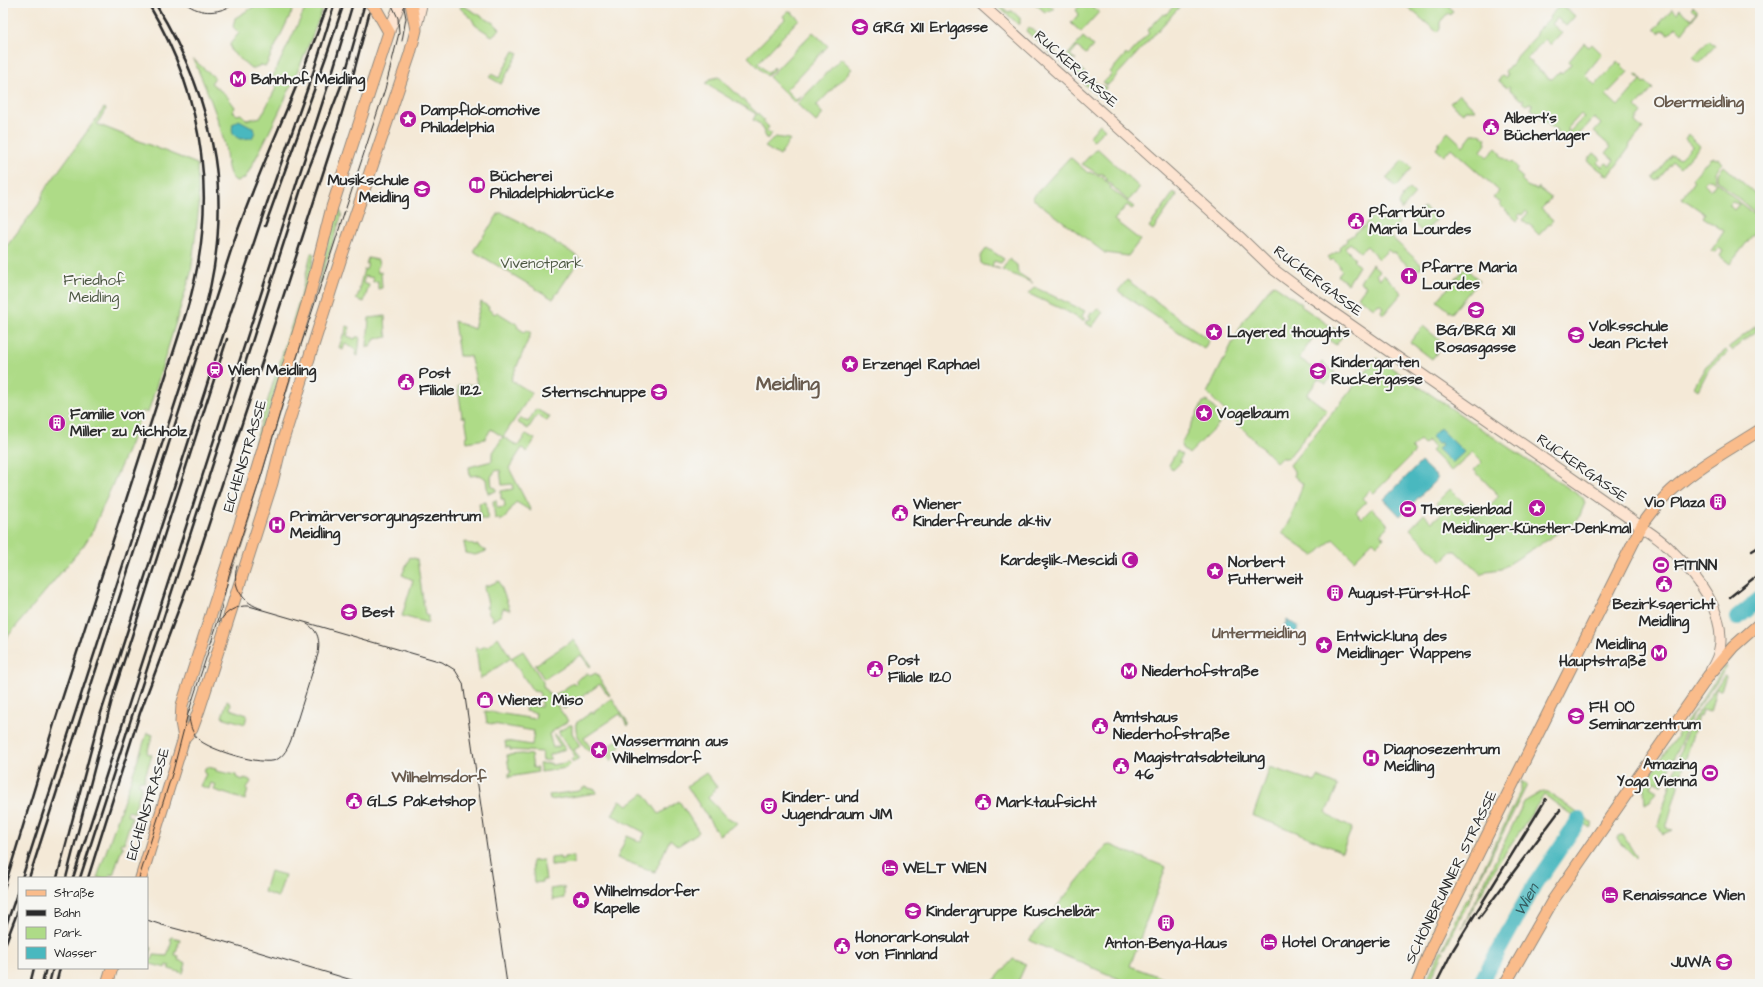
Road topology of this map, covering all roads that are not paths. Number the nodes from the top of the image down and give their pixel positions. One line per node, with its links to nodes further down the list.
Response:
1 (400, 3): 7 (main road)
2 (411, 3): 6 (main road)
3 (422, 3): 6 (main road)
4 (980, 3): 9 (main road, RUCKERGASSE)
5 (373, 6): 7 (main road)
6 (416, 30): 12 (main road, EICHENSTRASSE)
7 (389, 32): 12 (main road, EICHENSTRASSE)
8 (1760, 430): 9 (main road, SCHÖNBRUNNER STRASSE)
9 (1641, 526): 11 (main road, RUCKERGASSE); 16 (main road, SCHÖNBRUNNER STRASSE)
10 (1760, 623): 11 (main road)
11 (1709, 675): 17 (main road)
12 (184, 738): 13 (main road, EICHENSTRASSE)
13 (141, 877)
14 (112, 969): 15 (main road)
15 (107, 984)
16 (1417, 984)
17 (1505, 984)

